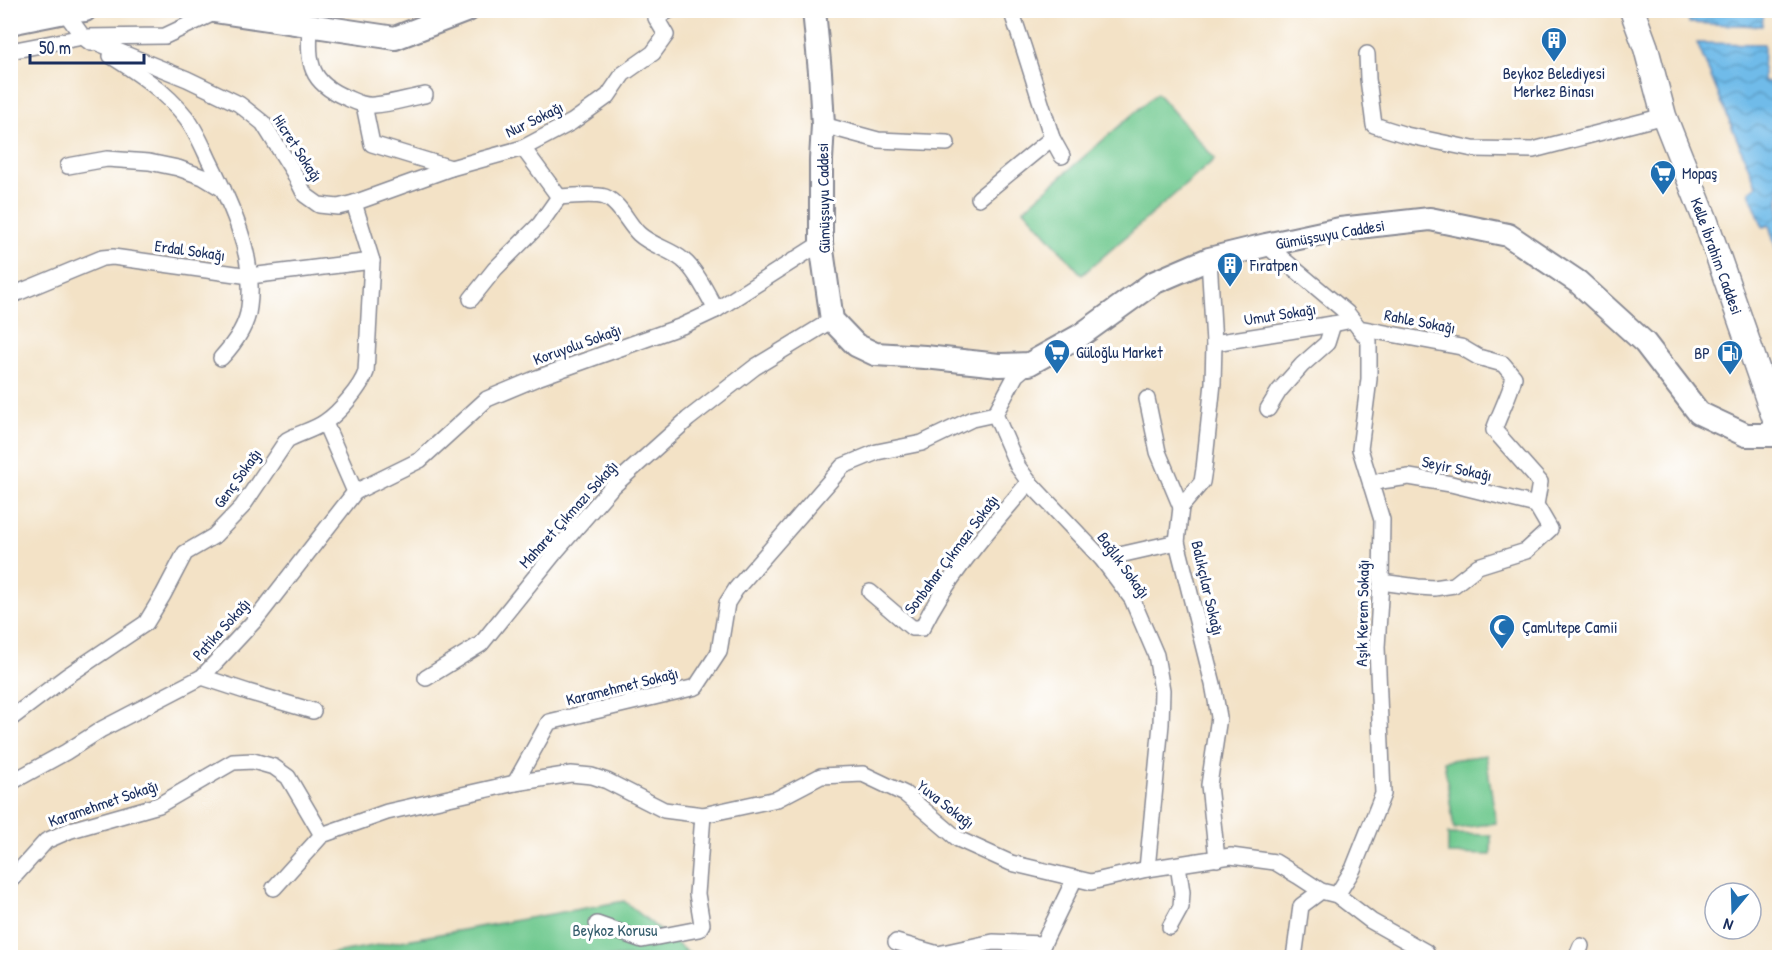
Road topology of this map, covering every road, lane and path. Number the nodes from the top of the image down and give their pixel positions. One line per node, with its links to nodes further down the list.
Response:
1 (208, 10): 8 (street)
2 (468, 10): 10 (street)
3 (670, 10): 20 (street, Nur Sokağı)
4 (814, 10): 17 (street, Gümüşsuyu Caddesi)
5 (1011, 10): 18 (street)
6 (1632, 10): 16 (main road, Kelle İbrahim Caddesi)
7 (75, 11): 9 (street); 11 (street)
8 (218, 11): 10 (street); 11 (street)
9 (10, 23)
10 (310, 26): 15 (street)
11 (82, 37): 12 (street); 24 (street); 27 (street, Hicret Sokağı)
12 (10, 51)
13 (1367, 54): 16 (street)
14 (425, 95): 15 (street)
15 (364, 105): 23 (street)
16 (1664, 116): 46 (main road, Kelle İbrahim Caddesi)
17 (823, 124): 19 (street); 28 (street, Gümüşsuyu Caddesi)
18 (1052, 138): 21 (street); 26 (street)
19 (947, 143)
20 (523, 148): 23 (street, Nur Sokağı); 25 (street)
21 (1062, 156)
22 (68, 166): 24 (street)
23 (451, 168): 27 (street, Nur Sokağı)
24 (223, 189): 32 (street)
25 (559, 197): 34 (street); 35 (street)
26 (979, 198)
27 (354, 203): 31 (street, Genç Sokağı)
28 (821, 243): 35 (street, Koruyolu Sokağı); 36 (street, Gümüşsuyu Caddesi)
29 (1266, 244): 30 (street, Gümüşsuyu Caddesi); 38 (street); 46 (street, Gümüşsuyu Caddesi)
30 (1209, 259): 39 (street); 41 (street, Gümüşsuyu Caddesi)
31 (372, 261): 32 (street, Erdal Sokağı); 45 (street, Genç Sokağı)
32 (250, 276): 33 (street, Erdal Sokağı); 40 (street)
33 (10, 296)
34 (471, 299)
35 (716, 310): 49 (street, Koruyolu Sokağı)
36 (832, 320): 41 (street, Gümüşsuyu Caddesi); 57 (street, Maharet Çıkmazı Sokağı)
37 (1333, 324): 38 (street, Umut Sokağı); 39 (street, Umut Sokağı); 43 (street)
38 (1355, 324): 48 (street, Aşık Kerem Sokağı); 50 (street, Rahle Sokağı)
39 (1214, 343): 51 (street)
40 (221, 358)
41 (1029, 364): 44 (street)
42 (1147, 399): 51 (street)
43 (1268, 409)
44 (995, 414): 47 (street, Bağlık Sokağı); 61 (street, Karamehmet Sokağı)
45 (325, 423): 49 (street); 59 (street, Genç Sokağı)
46 (1779, 435)
47 (1029, 482): 53 (street, Bağlık Sokağı); 55 (street, Sonbahar Çıkmazı Sokağı)
48 (1371, 485): 50 (street, Seyir Sokağı); 54 (street, Aşık Kerem Sokağı)
49 (355, 492): 56 (street, Patika Sokağı)
50 (1536, 505): 54 (street, Rahle Sokağı)
51 (1181, 507): 52 (street, Balıkçılar Sokağı)
52 (1177, 542): 53 (street); 64 (street, Balıkçılar Sokağı)
53 (1102, 559): 66 (street, Bağlık Sokağı)
54 (1381, 582): 70 (street, Aşık Kerem Sokağı)
55 (870, 592)
56 (202, 677): 58 (street); 60 (street, Patika Sokağı)
57 (426, 678)
58 (313, 711)
59 (10, 719)
60 (10, 783)
61 (515, 783): 62 (street, Yuva Sokağı); 63 (street)
62 (702, 815): 67 (street, Yuva Sokağı); 71 (street)
63 (322, 835): 68 (street, Karamehmet Sokağı); 69 (street)
64 (1217, 858): 65 (street, Yuva Sokağı); 70 (street, Yuva Sokağı)
65 (1178, 865): 66 (street, Yuva Sokağı); 72 (street)
66 (1147, 869): 67 (street, Yuva Sokağı)
67 (1075, 878): 74 (street)
68 (11, 881)
69 (274, 888)
70 (1329, 893): 75 (street, Aşık Kerem Sokağı); 76 (street, Yuva Sokağı)
71 (597, 924)
72 (1170, 927)
73 (896, 942): 74 (street)
74 (1038, 951)
75 (1294, 957)
76 (1427, 957)

